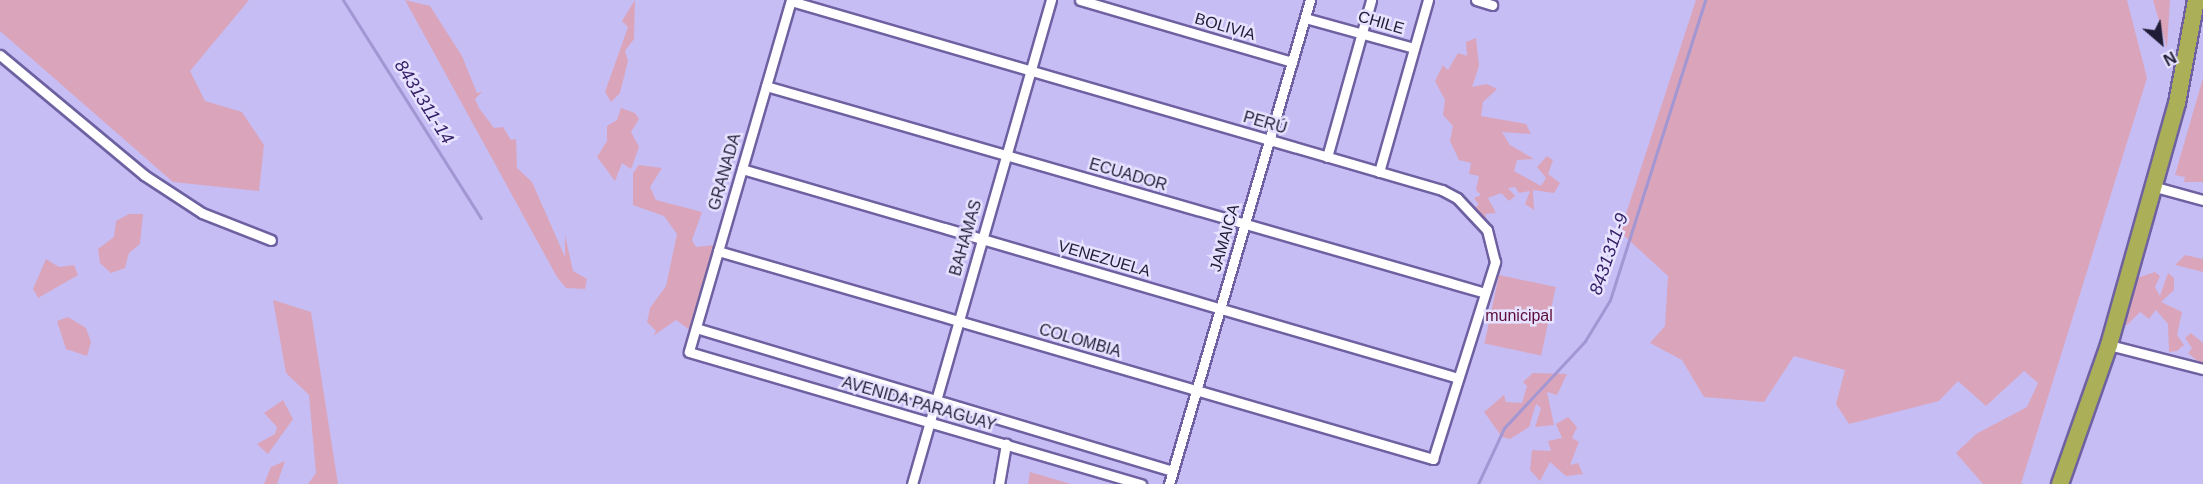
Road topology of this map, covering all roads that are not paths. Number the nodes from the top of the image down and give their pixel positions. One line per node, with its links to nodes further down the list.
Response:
1 (1051, 0): 15 (street, BAHAMAS)
2 (1080, 0): 14 (street, BOLIVIA)
3 (1310, 0): 10 (street, JAMAICA)
4 (1371, 0): 11 (street)
5 (1428, 0): 12 (street)
6 (1476, 0): 9 (street)
7 (2196, 0): 22 (highway)
8 (791, 1): 15 (street, PERÚ); 16 (street, GRANADA)
9 (1492, 4)
10 (1305, 18): 11 (street, CHILE); 14 (street, JAMAICA)
11 (1362, 33): 12 (street, CHILE); 19 (street)
12 (1414, 48): 21 (street)
13 (0, 55): 26 (street)
14 (1292, 62): 17 (street, JAMAICA)
15 (1030, 71): 17 (street, PERÚ); 18 (street, BAHAMAS)
16 (766, 86): 18 (street, ECUADOR); 20 (street, GRANADA)
17 (1269, 140): 19 (street, PERÚ); 24 (street, JAMAICA)
18 (1006, 155): 24 (street, ECUADOR); 25 (street, BAHAMAS)
19 (1327, 157): 21 (street, PERÚ)
20 (742, 169): 25 (street, VENEZUELA); 27 (street, GRANADA)
21 (1379, 172): 28 (street, PERÚ)
22 (2152, 186): 23 (street); 32 (highway)
23 (2203, 200)
24 (1245, 224): 28 (street, ECUADOR); 29 (street, JAMAICA)
25 (982, 239): 29 (street, VENEZUELA); 30 (street, BAHAMAS)
26 (271, 240)
27 (718, 251): 30 (street, COLOMBIA); 31 (street, GRANADA)
28 (1482, 292): 35 (street, PERÚ)
29 (1220, 308): 35 (street, VENEZUELA); 36 (street, JAMAICA)
30 (958, 321): 36 (street, COLOMBIA); 37 (street, BAHAMAS)
31 (696, 328): 33 (street, GRANADA); 37 (street)
32 (2109, 345): 34 (street); 46 (highway)
33 (689, 352): 38 (street, AVENIDA PARAGUAY)
34 (2203, 369)
35 (1458, 378): 40 (street, PERÚ)
36 (1196, 390): 40 (street, COLOMBIA); 41 (street, JAMAICA)
37 (935, 400): 38 (street, BAHAMAS); 41 (street)
38 (929, 422): 39 (street, AVENIDA PARAGUAY); 42 (street, BAHAMAS)
39 (1006, 444): 43 (street); 44 (street, AVENIDA PARAGUAY)
40 (1433, 459)
41 (1172, 471): 45 (street, JAMAICA)
42 (912, 484)
43 (999, 484)
44 (1142, 484)
45 (1169, 484)
46 (2060, 484)

